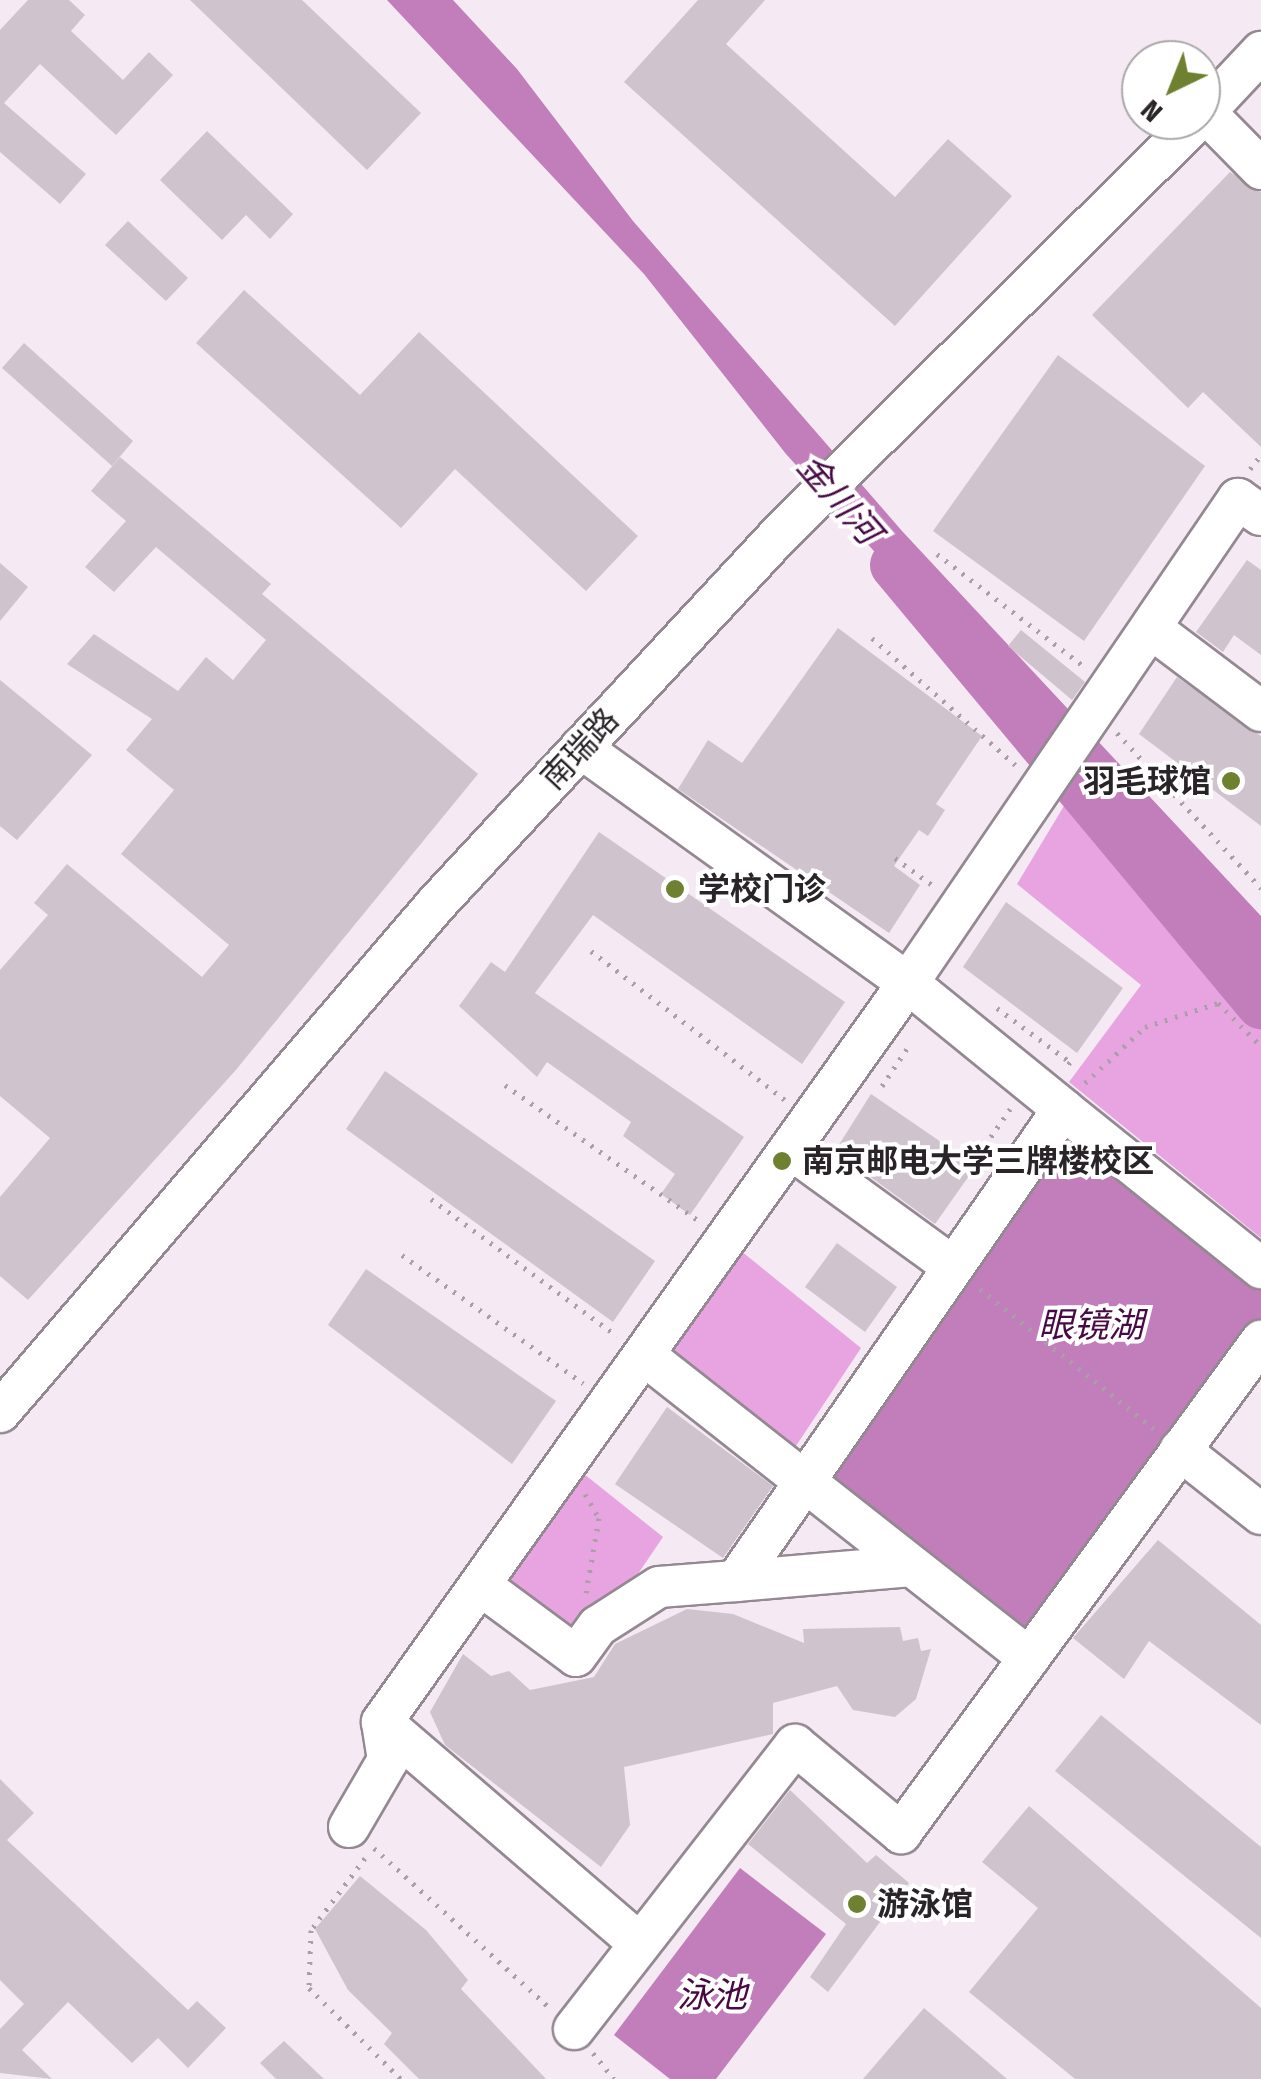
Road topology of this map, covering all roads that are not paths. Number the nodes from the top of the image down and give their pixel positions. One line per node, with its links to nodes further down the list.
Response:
1 (1261, 52): 2 (street, 南瑞路)
2 (1221, 95)
3 (1221, 134): 5 (street)
4 (1177, 140): 9 (street, 南瑞路)
5 (1261, 170)
6 (1261, 515): 7 (street)
7 (1152, 628): 8 (street); 10 (street)
8 (1261, 711)
9 (581, 748): 10 (street); 17 (street, 南瑞路)
10 (908, 983): 11 (street); 12 (street)
11 (1062, 1109): 13 (street); 14 (street)
12 (801, 1134): 14 (street); 16 (street)
13 (1261, 1268)
14 (956, 1270): 19 (street)
15 (1261, 1340): 18 (street)
16 (630, 1346): 19 (street); 23 (street)
17 (7, 1389)
18 (1175, 1446): 20 (street); 24 (street)
19 (804, 1482): 21 (street); 22 (street)
20 (1261, 1514)
21 (911, 1566): 22 (street); 24 (street)
22 (736, 1581): 23 (street)
23 (480, 1585): 25 (street)
24 (1028, 1658): 27 (street)
25 (382, 1722): 26 (street); 27 (street)
26 (361, 1837)
27 (640, 1944): 28 (street)
28 (574, 2029)

